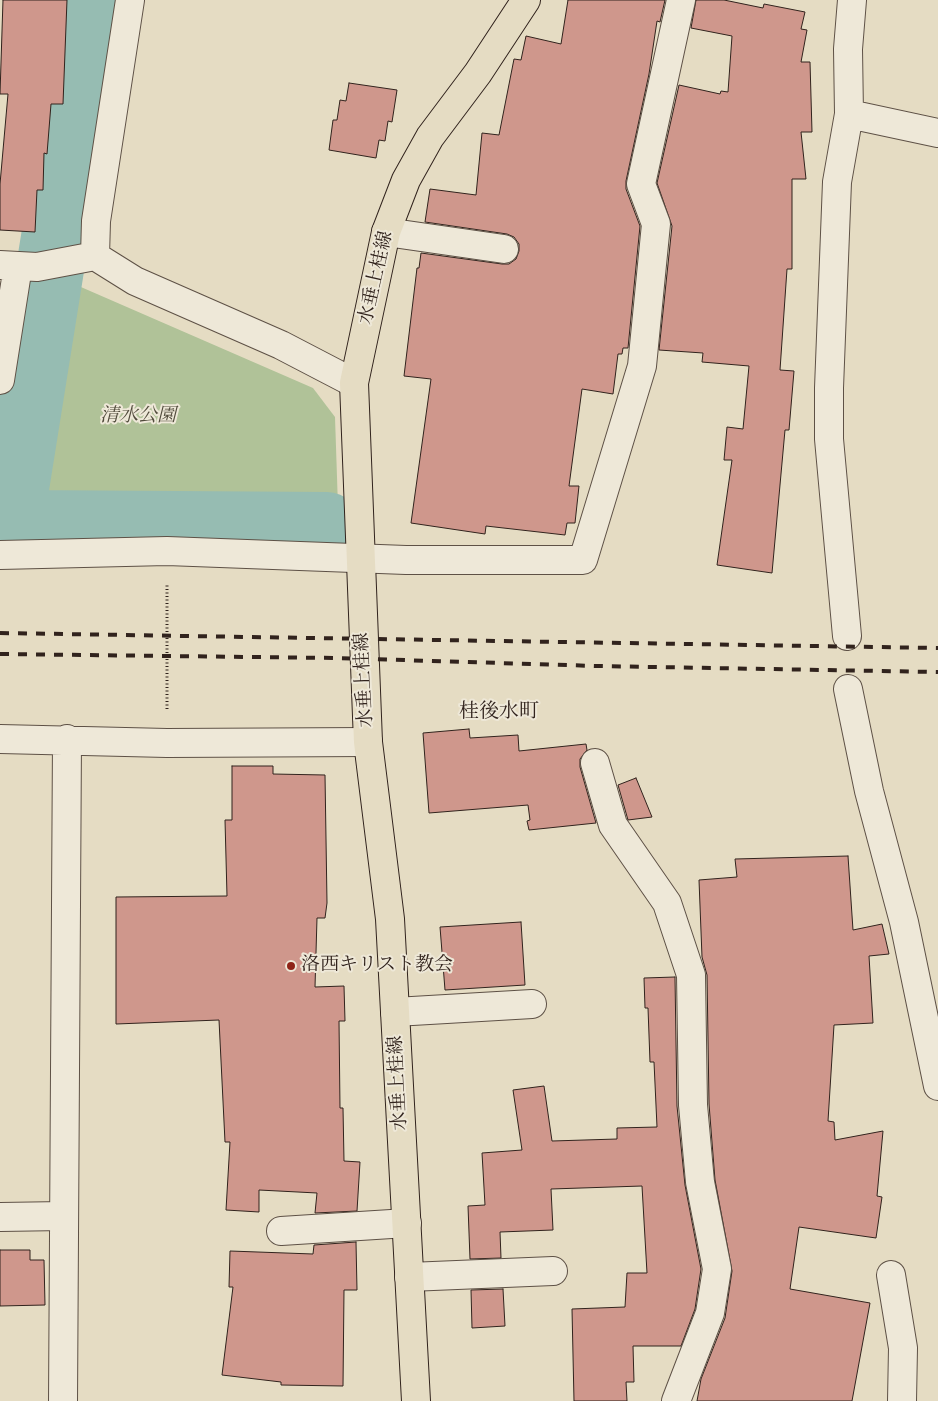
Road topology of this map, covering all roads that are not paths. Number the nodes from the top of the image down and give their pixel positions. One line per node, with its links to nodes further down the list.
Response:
1 (130, 0): 9 (street)
2 (526, 0): 7 (main road, 水垂上桂線)
3 (681, 0): 14 (street)
4 (852, 0): 5 (street)
5 (850, 114): 6 (street); 15 (street)
6 (938, 133)
7 (386, 232): 8 (street); 12 (main road, 水垂上桂線)
8 (504, 249)
9 (83, 258): 10 (street); 12 (street)
10 (18, 266): 11 (street)
11 (0, 380)
12 (354, 383): 14 (main road, 水垂上桂線)
13 (0, 555): 14 (street)
14 (359, 559): 19 (main road, 水垂上桂線)
15 (847, 636)
16 (848, 689): 23 (street)
17 (0, 739): 18 (street)
18 (67, 739): 19 (street); 24 (street)
19 (368, 742): 22 (main road, 水垂上桂線)
20 (595, 763): 33 (street)
21 (532, 1004): 22 (street)
22 (395, 1012): 26 (main road, 水垂上桂線)
23 (938, 1086)
24 (63, 1216): 25 (street); 31 (street)
25 (0, 1217)
26 (407, 1223): 27 (street); 30 (main road, 水垂上桂線)
27 (282, 1231)
28 (553, 1271): 30 (street)
29 (891, 1275): 34 (street)
30 (409, 1277): 32 (main road, 水垂上桂線)
31 (63, 1401)
32 (416, 1401)
33 (676, 1401)
34 (902, 1401)

